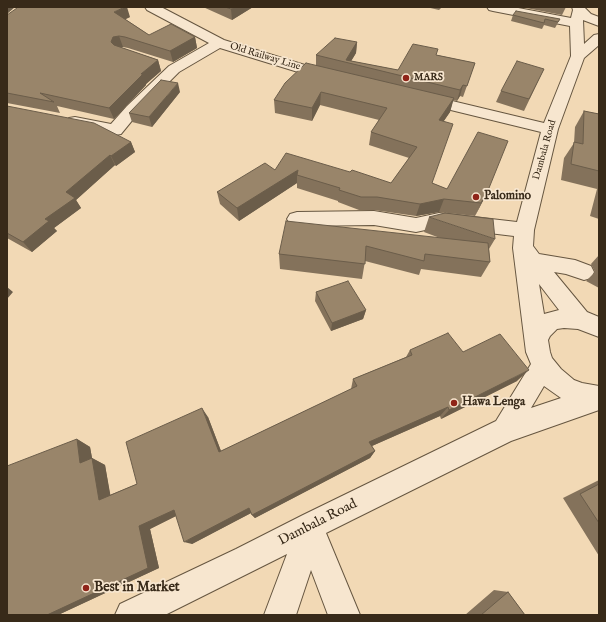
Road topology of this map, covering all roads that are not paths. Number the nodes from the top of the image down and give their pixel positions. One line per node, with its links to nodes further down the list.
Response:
1 (151, 7): 6 (street, Old Railway Line)
2 (493, 7): 3 (street)
3 (578, 11): 4 (street); 7 (street, Dambala Road)
4 (599, 22)
5 (599, 38): 7 (street, Dambala Road)
6 (219, 43): 8 (street, Old Railway Line); 10 (street)
7 (578, 56): 11 (street, Dambala Road)
8 (341, 80)
9 (410, 96): 11 (street)
10 (61, 119)
11 (550, 129): 13 (street, Dambala Road)
12 (297, 219): 13 (street)
13 (527, 246): 14 (street); 15 (street); 16 (street, Dambala Road)
14 (584, 272)
15 (592, 323): 16 (street)
16 (537, 340): 17 (street, Dambala Road)
17 (543, 365): 18 (street); 19 (street)
18 (597, 398): 19 (street, Dambala Road)
19 (505, 430): 20 (street, Dambala Road)
20 (312, 528): 21 (street, Dambala Road); 22 (street); 23 (street)
21 (130, 615)
22 (280, 615)
23 (344, 615)

